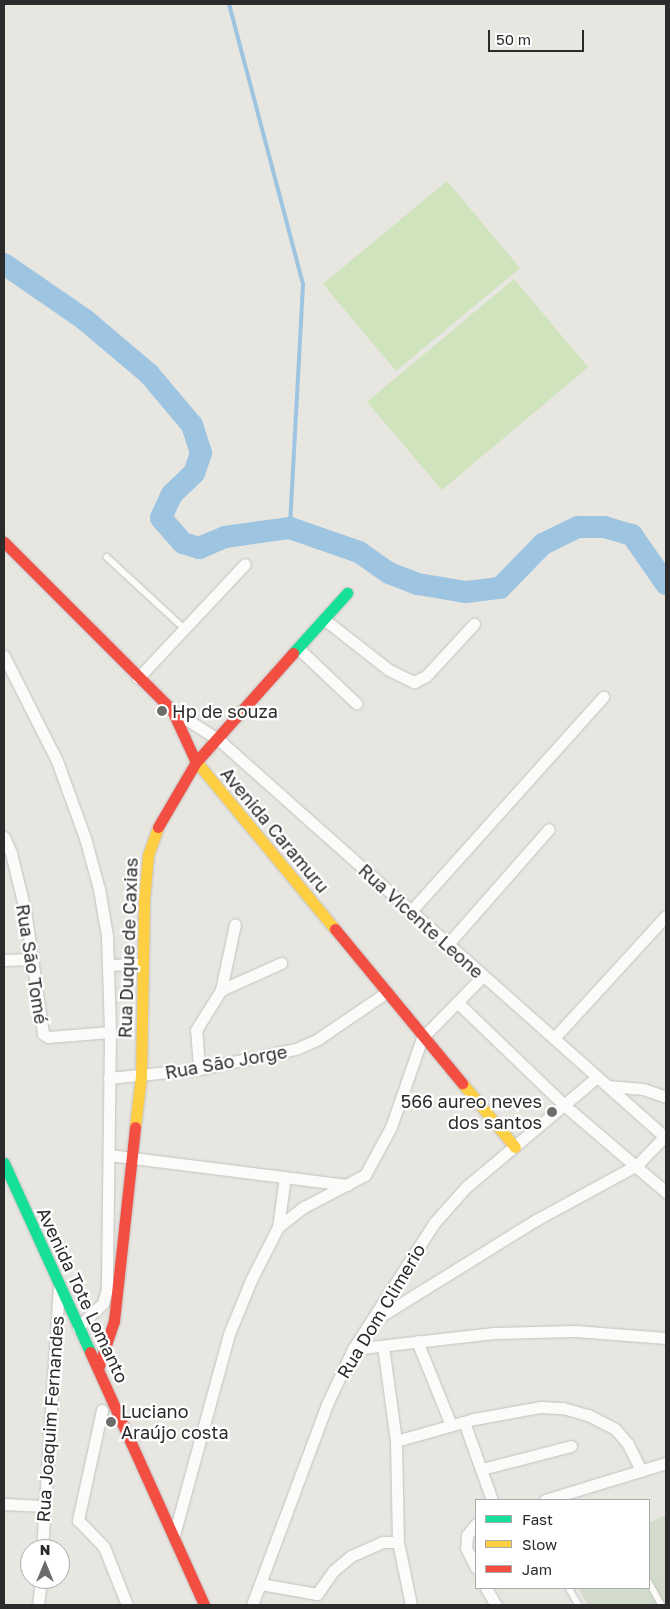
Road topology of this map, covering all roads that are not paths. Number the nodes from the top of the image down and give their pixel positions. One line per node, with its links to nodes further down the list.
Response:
1 (4, 542): 10 (street, Avenida Caramuru)
2 (107, 557): 7 (lane)
3 (245, 564): 7 (street)
4 (347, 594): 5 (street, Rua Duque de Caxias)
5 (325, 620): 6 (street); 8 (street, Rua Duque de Caxias)
6 (474, 624)
7 (185, 629): 10 (street)
8 (299, 649): 12 (street); 14 (street, Rua Duque de Caxias)
9 (4, 656): 26 (street, Rua Duque de Caxias)
10 (138, 678): 13 (street, Avenida Caramuru)
11 (603, 698): 18 (street)
12 (356, 702)
13 (172, 710): 14 (street, Rua Vicente Leone); 15 (street, Avenida Caramuru)
14 (219, 740): 15 (street, Rua Duque de Caxias); 18 (street, Rua Vicente Leone)
15 (196, 762): 25 (street, Rua Duque de Caxias); 29 (street, Avenida Caramuru)
16 (549, 828): 21 (street)
17 (4, 837): 22 (street, Rua São Tomé)
18 (411, 911): 21 (street, Rua Vicente Leone)
19 (666, 916): 32 (street)
20 (235, 924): 28 (street)
21 (447, 945): 27 (street, Rua Vicente Leone)
22 (32, 959): 23 (street); 31 (street, Rua São Tomé)
23 (4, 960)
24 (281, 963): 28 (street)
25 (143, 964): 26 (street); 35 (street, Rua Duque de Caxias)
26 (109, 965): 31 (street, Rua Duque de Caxias)
27 (482, 977): 30 (street); 32 (street, Rua Vicente Leone)
28 (221, 990): 34 (street)
29 (386, 992): 33 (street, Avenida Caramuru); 34 (street, Rua São Jorge)
30 (457, 1002): 33 (street); 40 (street)
31 (110, 1032): 37 (street, Rua Duque de Caxias)
32 (555, 1037): 36 (street, Rua Vicente Leone)
33 (422, 1038): 42 (street, Avenida Caramuru); 48 (street)
34 (200, 1069): 35 (street, Rua São Jorge)
35 (141, 1076): 37 (street, Rua São Jorge); 44 (street, Rua Duque de Caxias)
36 (597, 1077): 38 (street, Rua Vicente Leone); 40 (street, Rua Dom Climerio)
37 (110, 1078): 43 (street, Rua Duque de Caxias)
38 (608, 1086): 39 (street); 41 (street, Rua Vicente Leone)
39 (666, 1096)
40 (564, 1105): 42 (street, Rua Dom Climerio); 46 (street)
41 (666, 1137): 46 (street)
42 (515, 1147): 53 (street, Rua Dom Climerio)
43 (109, 1156): 44 (street); 52 (street, Rua Duque de Caxias)
44 (132, 1157): 47 (street); 52 (street, Rua Duque de Caxias)
45 (4, 1164): 51 (street, Avenida Tote Lomanto)
46 (637, 1165): 49 (street); 53 (street)
47 (285, 1177): 48 (street); 50 (street)
48 (349, 1185): 50 (street)
49 (666, 1192)
50 (278, 1227): 73 (street)
51 (59, 1289): 54 (street, Avenida Tote Lomanto); 71 (street, Rua Joaquim Fernandes)
52 (112, 1291): 54 (street, Rua Duque de Caxias); 59 (street, Rua Duque de Caxias)
53 (371, 1322): 58 (street, Rua Dom Climerio)
54 (78, 1327): 59 (street, Avenida Tote Lomanto)
55 (666, 1338): 56 (street)
56 (417, 1341): 57 (street); 62 (street)
57 (383, 1346): 58 (street); 63 (street)
58 (353, 1349): 77 (street, Rua Dom Climerio)
59 (98, 1369): 73 (street, Avenida Tote Lomanto)
60 (102, 1410): 84 (street)
61 (464, 1422): 62 (street); 66 (street); 67 (street)
62 (452, 1425): 63 (street)
63 (396, 1441): 75 (street)
64 (571, 1446): 66 (street)
65 (666, 1463): 67 (street)
66 (482, 1469): 68 (street)
67 (641, 1470): 69 (street)
68 (492, 1499)
69 (548, 1499)
70 (4, 1504): 71 (street)
71 (43, 1506): 74 (street, Rua Joaquim Fernandes)
72 (475, 1525): 76 (street)
73 (174, 1535): 85 (street, Avenida Tote Lomanto)
74 (42, 1539)
75 (398, 1542): 82 (street); 88 (street)
76 (475, 1566)
77 (261, 1584): 82 (street); 86 (street, Rua Dom Climerio)
78 (650, 1584): 91 (lane)
79 (40, 1589): 83 (street)
80 (487, 1589): 89 (street)
81 (570, 1589): 90 (lane)
82 (317, 1594): 87 (street)
83 (38, 1605)
84 (127, 1605)
85 (204, 1605)
86 (252, 1605)
87 (320, 1605)
88 (412, 1605)
89 (496, 1605)
90 (579, 1605)
91 (662, 1605)

